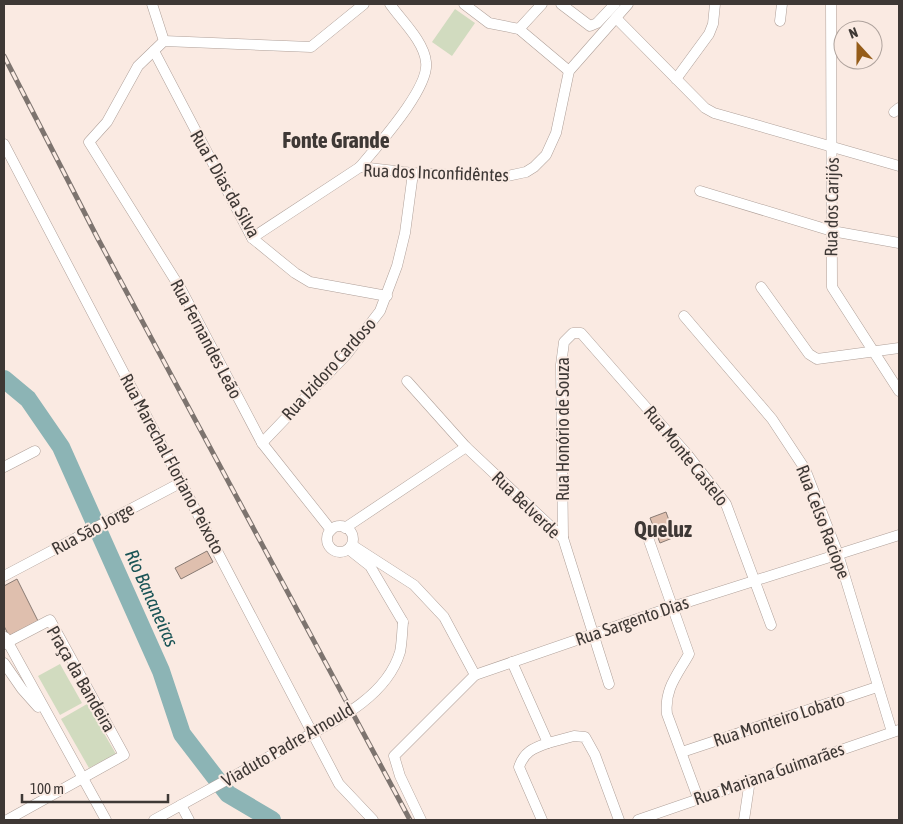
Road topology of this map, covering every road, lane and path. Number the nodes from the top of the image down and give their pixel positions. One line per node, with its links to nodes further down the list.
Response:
1 (152, 4): 15 (street)
2 (364, 4): 15 (street)
3 (390, 4): 22 (street)
4 (464, 4): 14 (street)
5 (542, 4): 14 (street)
6 (561, 4): 7 (street)
7 (615, 4)
8 (628, 4): 12 (street, Rua dos Inconfidêntes)
9 (715, 4): 18 (street)
10 (782, 4): 13 (street)
11 (831, 4): 20 (street, Rua dos Carijós)
12 (616, 18): 17 (street, Rua dos Inconfidêntes); 18 (street)
13 (780, 21)
14 (519, 29): 17 (street)
15 (164, 42): 16 (street)
16 (154, 51): 26 (street, Rua F Dias da Silva); 36 (street, Rua Fernandes Leão)
17 (569, 71): 23 (street, Rua dos Inconfidêntes)
18 (676, 79): 20 (street)
19 (4, 144): 40 (street, Rua Marechal Floriano Peixoto)
20 (833, 148): 21 (street); 25 (street, Rua dos Carijós)
21 (899, 166)
22 (360, 167): 23 (street, Rua dos Inconfidêntes); 26 (street, Rua dos Inconfidêntes)
23 (413, 173): 29 (street, Rua Izidoro Cardoso)
24 (700, 191): 25 (street)
25 (832, 230): 27 (street); 33 (street, Rua dos Carijós)
26 (252, 238): 29 (street, Rua F Dias da Silva)
27 (899, 243)
28 (761, 287): 33 (street)
29 (387, 296): 36 (street, Rua Izidoro Cardoso)
30 (684, 316): 47 (street, Rua Celso Raciope)
31 (581, 333): 45 (street, Rua Honório de Souza); 49 (street, Rua Monte Castelo)
32 (899, 348): 33 (street)
33 (871, 350): 35 (street, Rua dos Carijós)
34 (407, 381): 37 (street, Rua Belverde)
35 (899, 391)
36 (262, 443): 42 (street, Rua Fernandes Leão)
37 (466, 447): 41 (street); 45 (street, Rua Belverde)
38 (35, 450): 39 (street)
39 (4, 467)
40 (182, 482): 48 (street, Rua São Jorge); 71 (street, Rua Marechal Floriano Peixoto)
41 (345, 528): 42 (street); 46 (street)
42 (331, 530): 46 (street)
43 (646, 532): 50 (street)
44 (899, 535): 47 (street, Rua Sargento Dias)
45 (563, 538): 52 (street, Rua Belverde)
46 (350, 547): 56 (street); 66 (street, Viaduto Padre Arnould, bridge)
47 (838, 554): 49 (street, Rua Sargento Dias); 58 (street, Rua Celso Raciope)
48 (4, 576)
49 (755, 580): 50 (street, Rua Sargento Dias); 51 (street, Rua Monte Castelo)
50 (672, 607): 52 (street, Rua Sargento Dias); 62 (street)
51 (771, 625)
52 (593, 633): 55 (street, Rua Sargento Dias); 57 (street, Rua Belverde)
53 (5, 640): 59 (street); 63 (street, Praça da Bandeira)
54 (4, 662): 59 (street)
55 (512, 662): 56 (street, Rua Sargento Dias); 61 (street)
56 (476, 675): 72 (street, Rua Sargento Dias)
57 (609, 684)
58 (877, 687): 60 (street, Rua Celso Raciope); 62 (street, Rua Monteiro Lobato)
59 (50, 719): 63 (street)
60 (896, 731): 64 (street, Rua Mariana Guimarães)
61 (548, 743): 73 (street); 74 (street)
62 (682, 752): 65 (street)
63 (82, 777): 67 (street); 68 (street)
64 (750, 780): 65 (street, Rua Mariana Guimarães); 76 (street)
65 (698, 798): 75 (street, Rua Mariana Guimarães)
66 (181, 806): 69 (street, Viaduto Padre Arnould); 70 (street)
67 (10, 819)
68 (106, 820)
69 (154, 820)
70 (189, 820)
71 (373, 820)
72 (421, 820)
73 (542, 820)
74 (619, 820)
75 (638, 820)
76 (744, 820)

